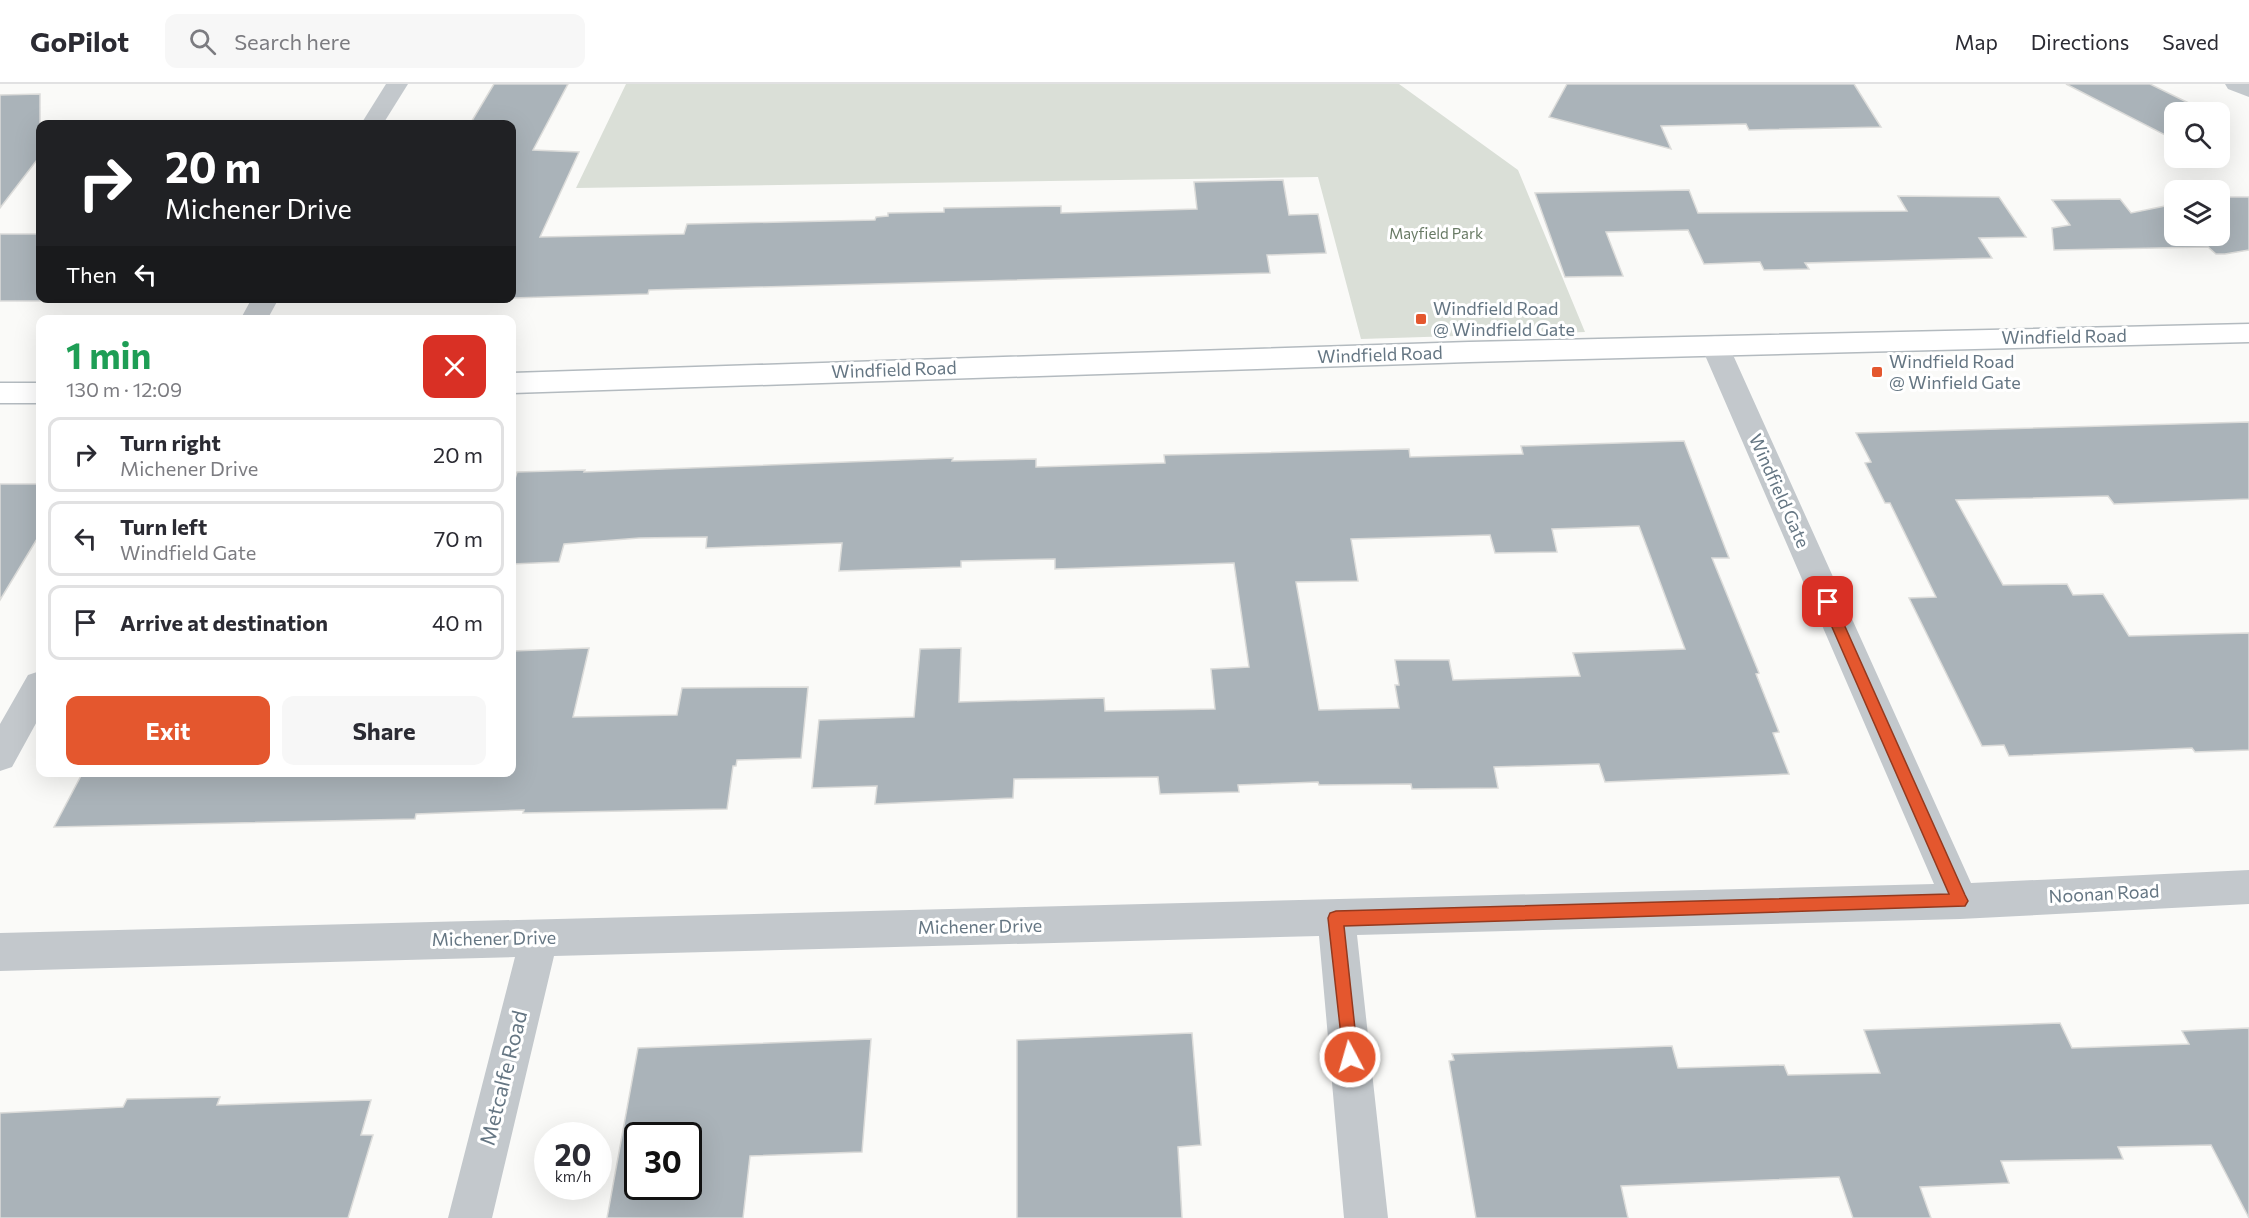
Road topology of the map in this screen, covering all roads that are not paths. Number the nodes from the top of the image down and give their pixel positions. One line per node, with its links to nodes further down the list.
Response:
1 (397, 84): 4 (street)
2 (2236, 84): 3 (street)
3 (2249, 90)
4 (374, 120)
5 (2249, 333): 6 (street, Windfield Road)
6 (1715, 346): 7 (street, Windfield Road); 13 (street, Windfield Gate)
7 (516, 382)
8 (0, 393): 9 (street)
9 (36, 393)
10 (36, 692): 11 (street)
11 (0, 756)
12 (2249, 887): 13 (street, Noonan Road)
13 (1960, 901): 14 (street, Michener Drive)
14 (1336, 918): 15 (street, Michener Drive); 18 (street)
15 (538, 938): 16 (street, Michener Drive); 17 (street, Metcalfe Road)
16 (0, 952)
17 (470, 1218)
18 (1366, 1218)

